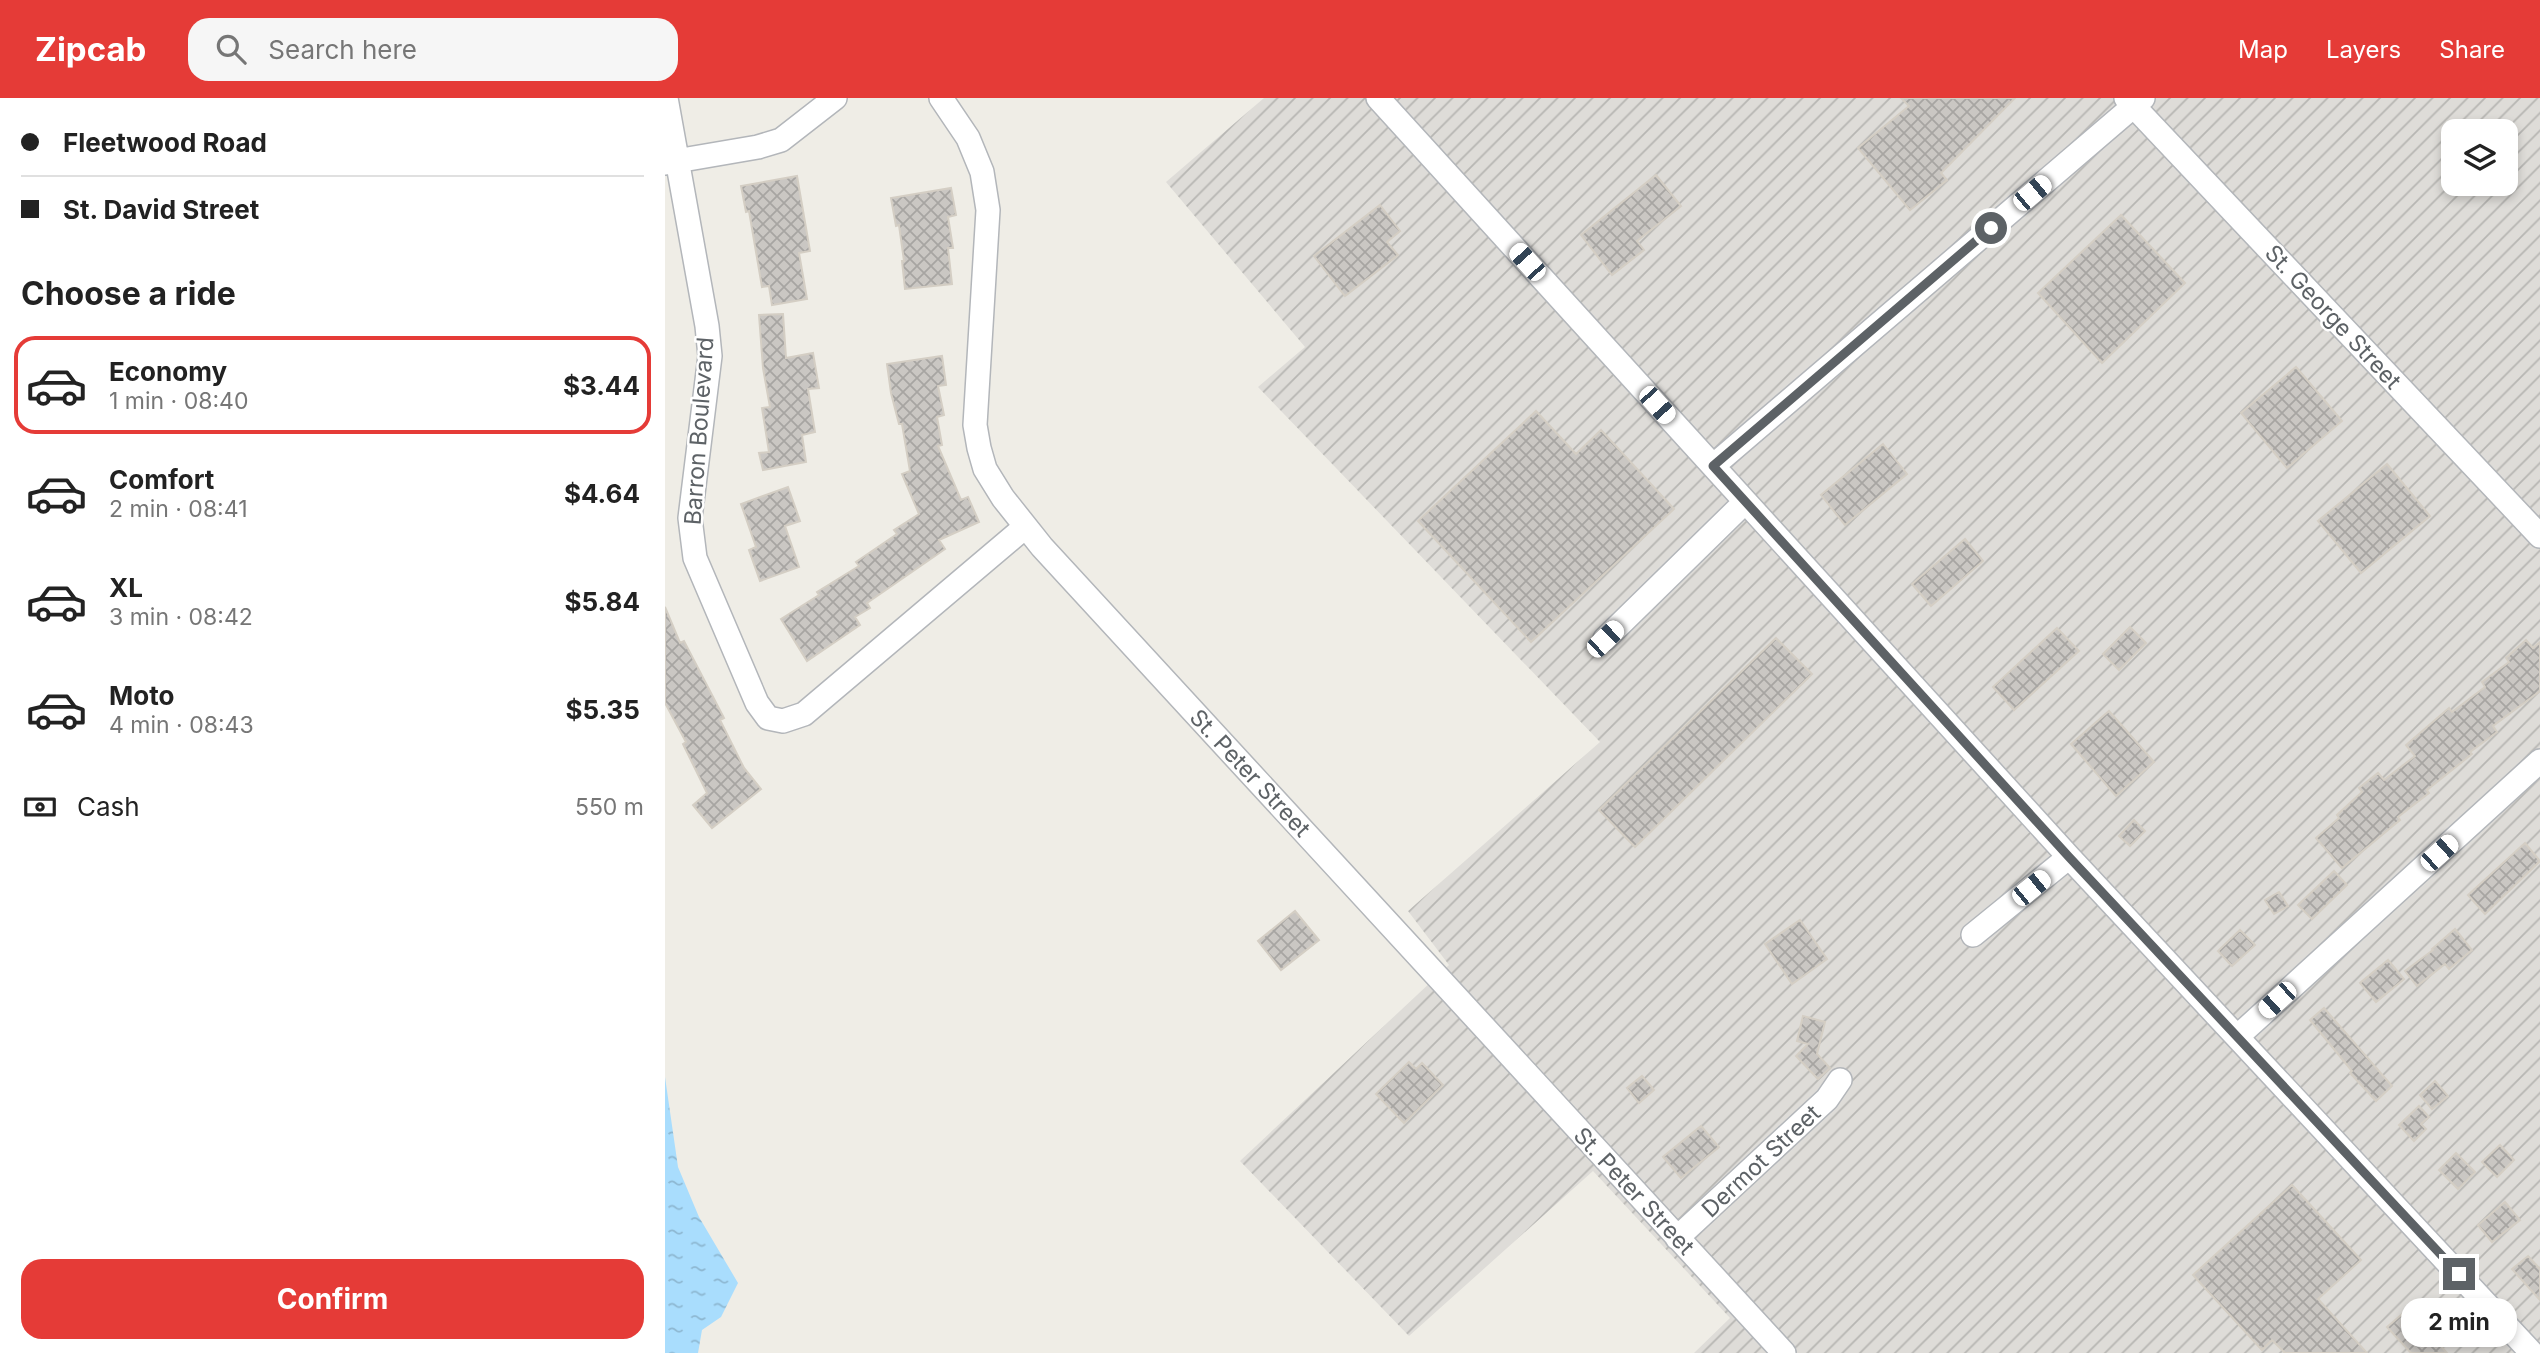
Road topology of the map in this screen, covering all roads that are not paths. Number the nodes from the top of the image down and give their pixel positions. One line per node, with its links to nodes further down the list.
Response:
1 (666, 98): 6 (street, Barron Boulevard)
2 (835, 98): 6 (street)
3 (941, 98): 9 (street, St. Peter Street)
4 (1378, 98): 7 (street)
5 (2134, 101): 7 (street); 10 (street, St. George Street)
6 (672, 162): 9 (street, Barron Boulevard)
7 (1713, 466): 8 (street)
8 (1745, 502): 11 (street); 13 (street)
9 (1025, 527): 17 (street, St. Peter Street)
10 (2540, 536)
11 (1605, 639)
12 (2540, 761): 15 (street)
13 (2069, 857): 14 (street); 15 (street)
14 (1973, 935)
15 (2237, 1037): 19 (street)
16 (1840, 1080): 17 (street, Dermot Street)
17 (1677, 1238): 18 (street, St. Peter Street)
18 (1784, 1353)
19 (2532, 1353)

